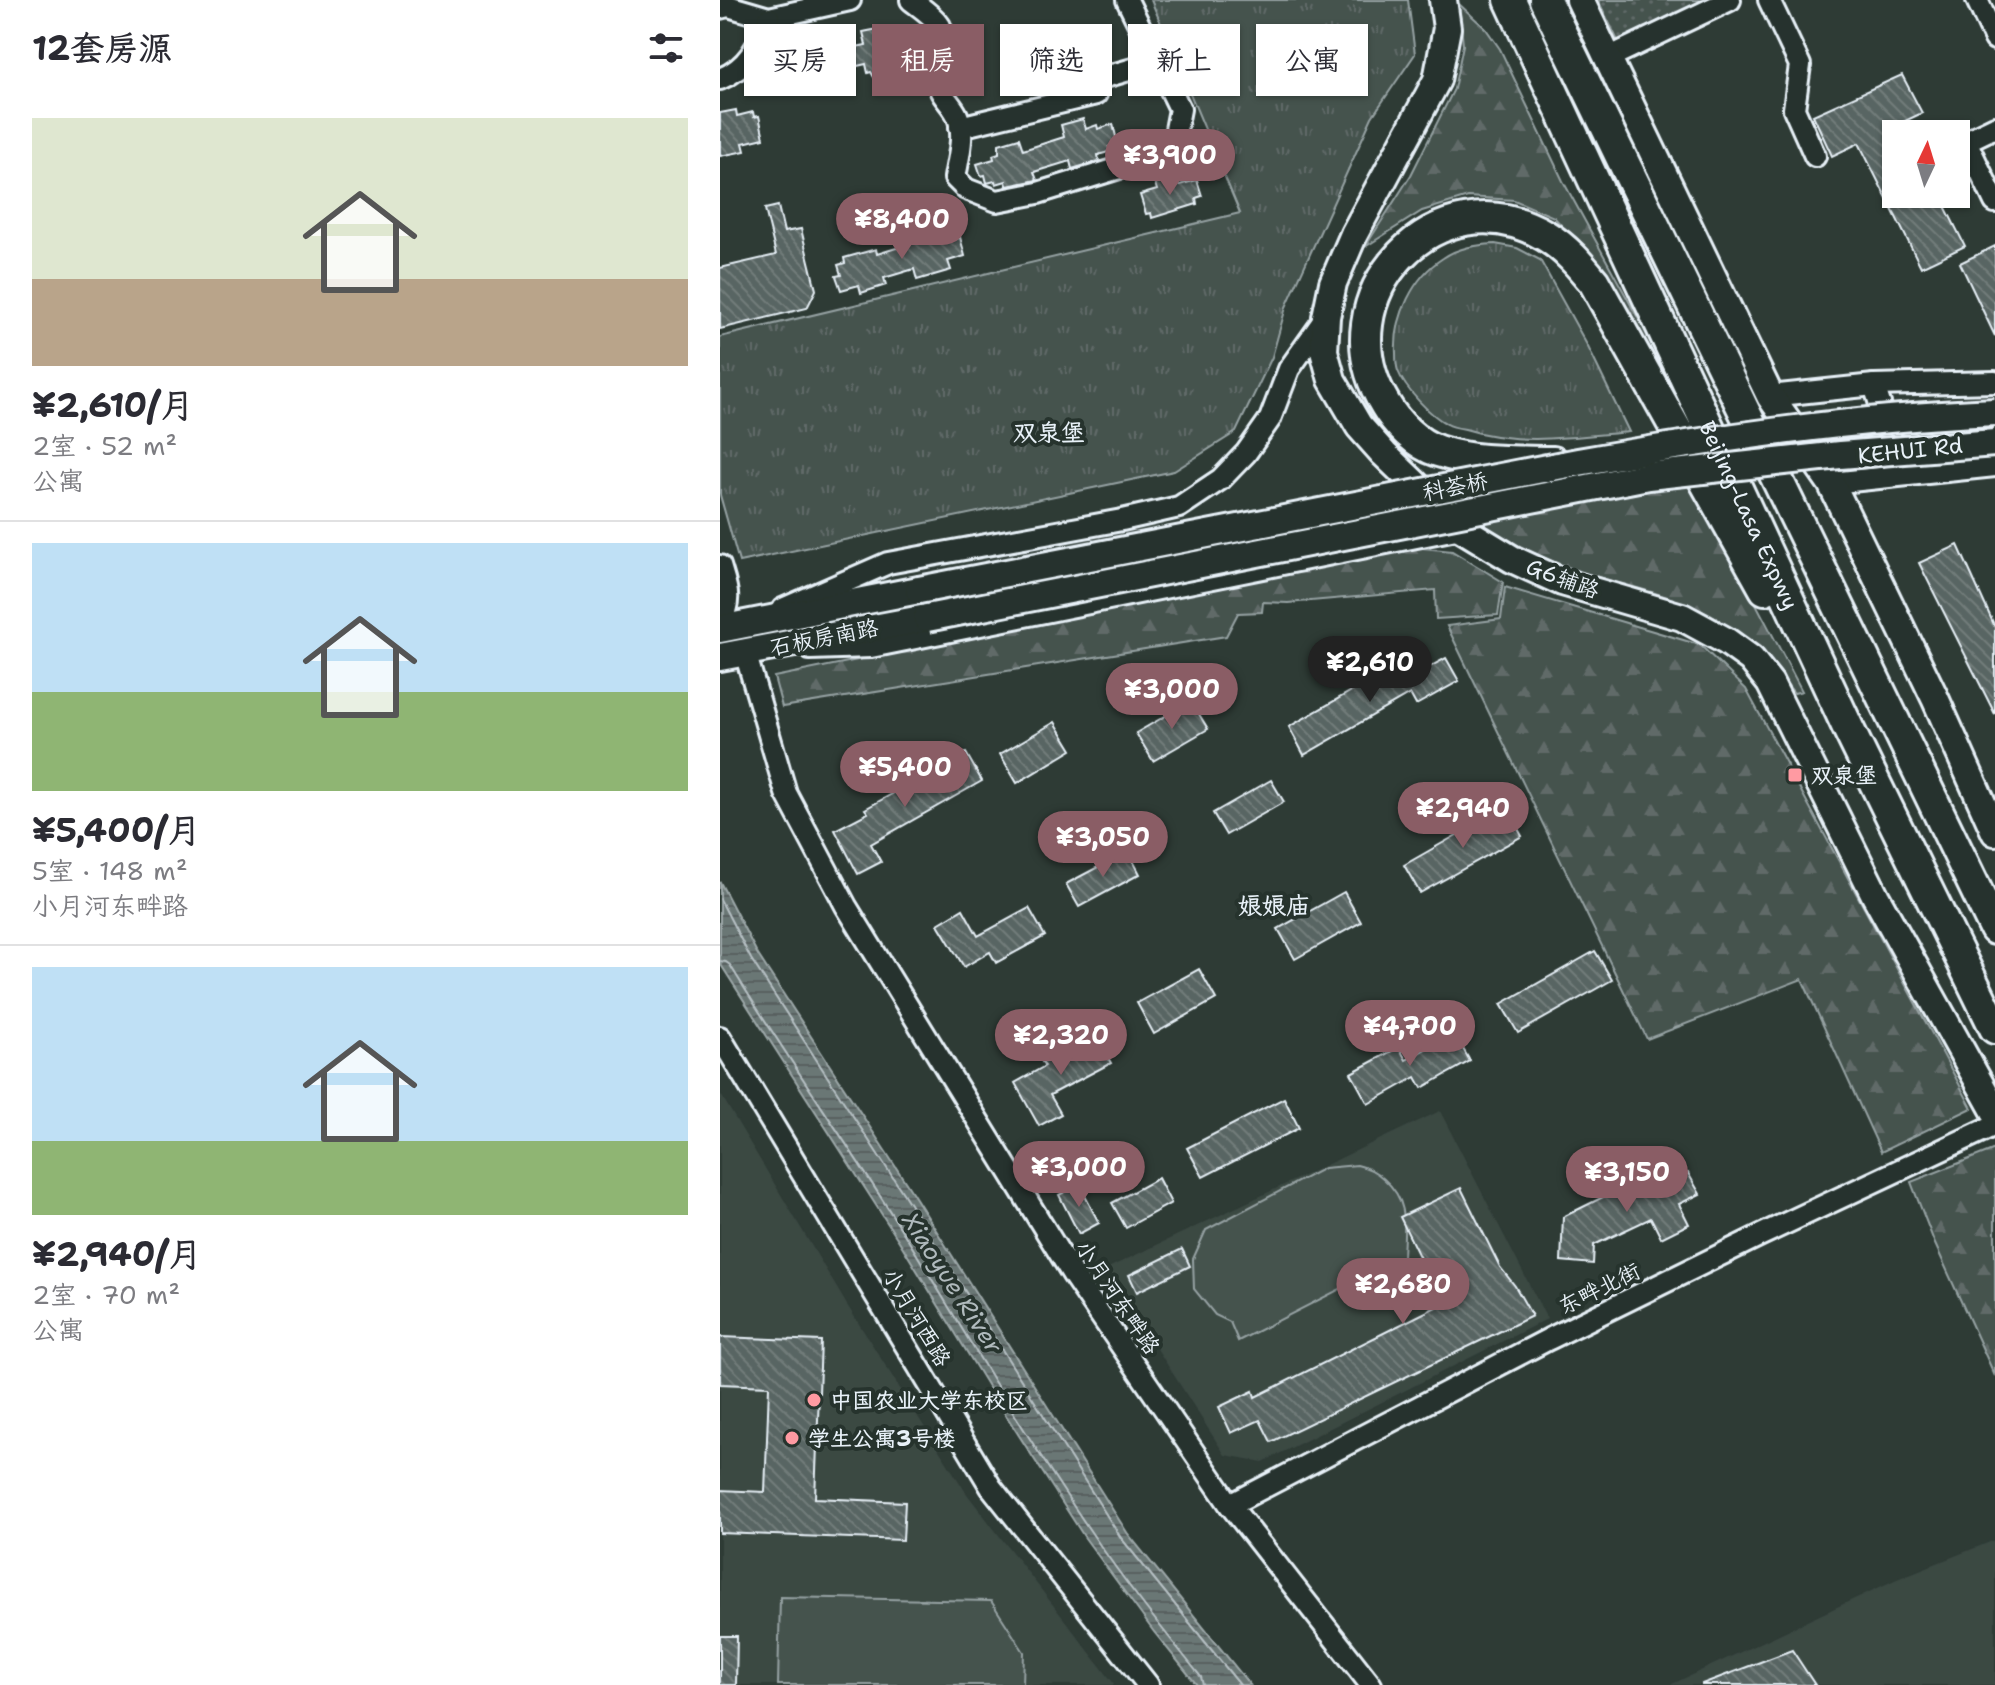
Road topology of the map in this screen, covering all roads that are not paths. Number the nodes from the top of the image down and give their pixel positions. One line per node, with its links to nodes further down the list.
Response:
1 (850, 0): 13 (street)
2 (911, 0): 21 (street)
3 (1127, 0): 14 (street)
4 (1443, 0): 25 (main road, G6辅路)
5 (1495, 0): 15 (highway)
6 (1510, 0): 15 (highway, Beijing-Lasa Expwy)
7 (1545, 0): 43 (highway, Beijing-Lasa Expwy)
8 (1580, 0): 17 (main road)
9 (1730, 0): 17 (street)
10 (1769, 0): 23 (street)
11 (1977, 0): 16 (street)
12 (720, 8): 13 (street)
13 (769, 18): 19 (street)
14 (1139, 24)
15 (1523, 27): 41 (highway, Beijing-Lasa Expwy)
16 (1995, 39)
17 (1608, 58): 28 (main road)
18 (1128, 70): 21 (street)
19 (720, 79)
20 (1174, 96): 21 (street)
21 (960, 127)
22 (1995, 127): 24 (street)
23 (1815, 156)
24 (1995, 202)
25 (1326, 317): 35 (main road, G6辅路); 39 (street)
26 (1995, 382): 27 (street)
27 (1874, 385): 28 (street); 33 (street)
28 (1770, 396): 34 (main road)
29 (1995, 412): 31 (main road, 科荟桥, bridge)
30 (1995, 443): 38 (main road, 科荟桥, bridge)
31 (1578, 462): 37 (main road, 科荟桥, bridge); 41 (highway, bridge)
32 (1995, 466): 33 (street, KEHUI Rd)
33 (1903, 475): 34 (street, KEHUI Rd)
34 (1831, 483): 42 (main road)
35 (1461, 528): 40 (street); 46 (main road, G6辅路)
36 (720, 566): 39 (street)
37 (919, 590): 39 (main road, 石板房南路)
38 (927, 618): 40 (main road, 石板房南路)
39 (728, 626)
40 (738, 654): 48 (street, 小月河东畔路)
41 (1849, 730): 44 (highway, Beijing-Lasa Expwy)
42 (1995, 832)
43 (1995, 929)
44 (1995, 1028)
45 (720, 1037): 49 (street, 小月河西路)
46 (1995, 1111)
47 (1995, 1125): 48 (street, 东畔北街)
48 (1230, 1505): 50 (street, 小月河东畔路)
49 (1148, 1685)
50 (1371, 1685)

